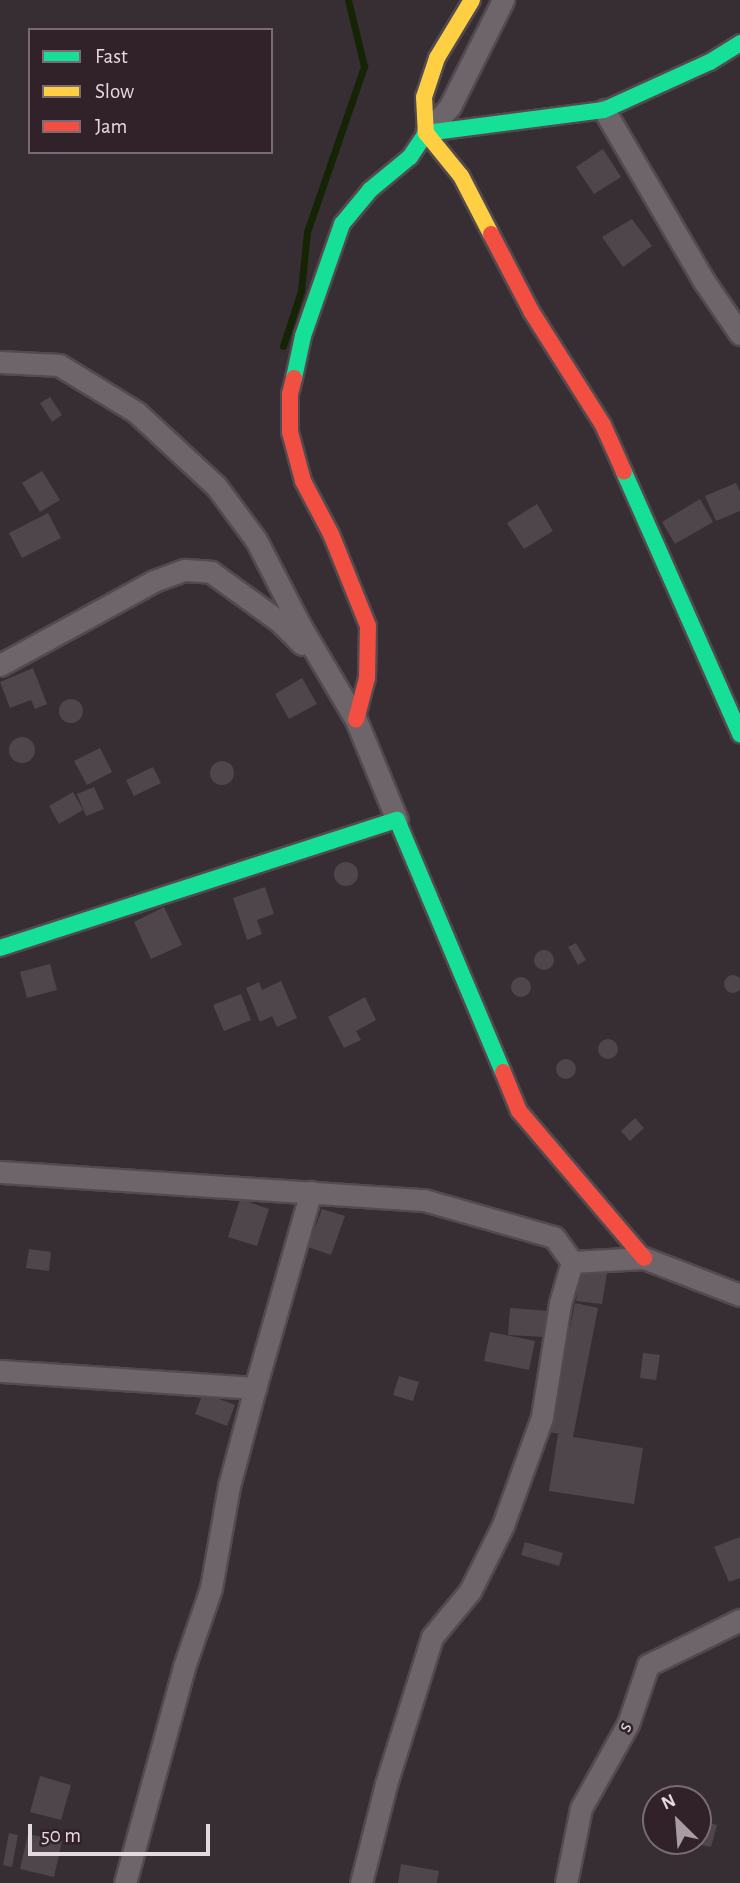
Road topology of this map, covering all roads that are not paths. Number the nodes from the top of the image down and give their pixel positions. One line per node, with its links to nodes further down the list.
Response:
1 (472, 0): 5 (street)
2 (503, 0): 5 (street)
3 (740, 43): 4 (street)
4 (604, 110): 5 (street); 6 (street)
5 (426, 133): 10 (street); 11 (street)
6 (740, 334)
7 (2, 364): 9 (street)
8 (0, 665): 9 (street)
9 (324, 665): 10 (street)
10 (356, 719): 12 (street)
11 (740, 734)
12 (397, 820): 13 (street); 16 (street)
13 (0, 948)
14 (0, 1172): 15 (street)
15 (311, 1192): 17 (street); 20 (street)
16 (644, 1258): 17 (street); 18 (street)
17 (572, 1262): 23 (street)
18 (740, 1295)
19 (0, 1371): 20 (street)
20 (255, 1388): 22 (street)
21 (740, 1620): 24 (street, s)
22 (125, 1883)
23 (361, 1883)
24 (566, 1883)

